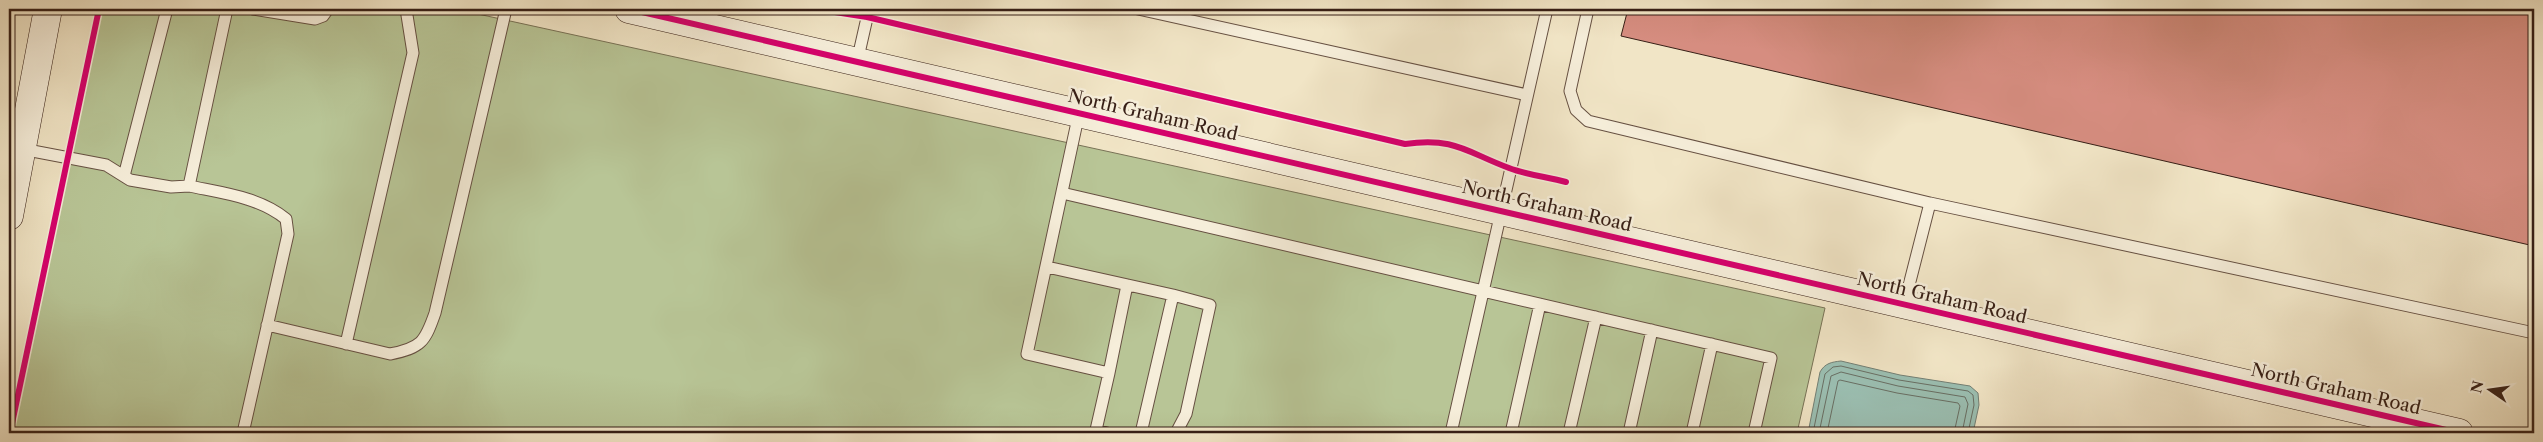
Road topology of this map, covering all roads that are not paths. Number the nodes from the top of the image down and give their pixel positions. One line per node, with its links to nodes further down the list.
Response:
1 (48, 9): 16 (street)
2 (167, 9): 17 (lane)
3 (227, 9): 18 (lane)
4 (252, 9): 5 (lane)
5 (328, 9)
6 (406, 9): 33 (lane)
7 (506, 9): 33 (lane)
8 (629, 9): 13 (street, North Graham Road)
9 (869, 9): 13 (lane)
10 (1138, 9): 14 (lane)
11 (1547, 9): 14 (lane)
12 (1588, 9): 20 (lane)
13 (857, 62): 15 (street, North Graham Road)
14 (1527, 95): 21 (lane)
15 (1079, 113): 19 (lane); 21 (street, North Graham Road)
16 (21, 148): 17 (lane); 22 (street)
17 (124, 176): 18 (lane)
18 (189, 186): 30 (lane)
19 (1062, 193): 23 (lane); 25 (lane)
20 (1930, 203): 28 (lane); 32 (lane)
21 (1501, 211): 25 (lane); 28 (street, North Graham Road)
22 (9, 216)
23 (1047, 267): 24 (lane); 35 (lane)
24 (1127, 284): 26 (lane); 35 (lane)
25 (1483, 290): 27 (lane); 41 (lane)
26 (1173, 295): 39 (lane); 40 (lane)
27 (1540, 304): 29 (lane); 42 (lane)
28 (1904, 304): 36 (street, North Graham Road)
29 (1596, 317): 31 (lane); 43 (lane)
30 (267, 325): 33 (lane); 37 (lane)
31 (1652, 330): 34 (lane); 44 (lane)
32 (2534, 333)
33 (346, 344)
34 (1712, 344): 45 (lane); 46 (lane)
35 (1108, 373): 38 (lane)
36 (2431, 430): 47 (street, North Graham Road)
37 (243, 433)
38 (1107, 433)
39 (1141, 433)
40 (1176, 433)
41 (1451, 433)
42 (1510, 433)
43 (1569, 433)
44 (1629, 433)
45 (1692, 433)
46 (1754, 433)
47 (2459, 433)

